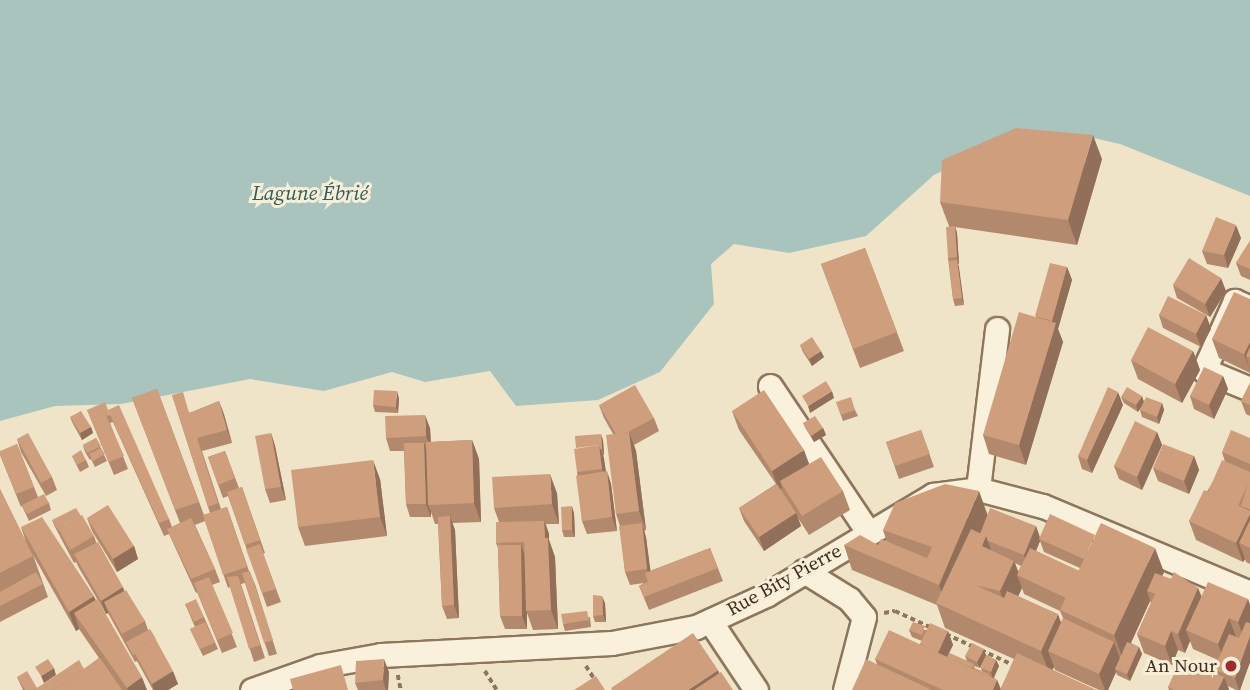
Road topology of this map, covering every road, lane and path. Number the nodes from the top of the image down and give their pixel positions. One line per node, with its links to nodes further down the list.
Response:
1 (1250, 308): 4 (street)
2 (997, 329): 5 (street)
3 (771, 386): 6 (street)
4 (1250, 389)
5 (978, 489): 6 (street, Rue Bity Pierre); 8 (street, Rue Bity Pierre)
6 (868, 532): 7 (street, Rue Bity Pierre)
7 (804, 571): 9 (street); 10 (street, Rue Bity Pierre)
8 (1250, 593)
9 (864, 617): 12 (path); 16 (street)
10 (710, 621): 11 (street, Rue Bity Pierre); 15 (street)
11 (573, 646): 13 (path); 14 (street, Rue Bity Pierre)
12 (1023, 670)
13 (601, 688)
14 (251, 690)
15 (756, 690)
16 (845, 690)

